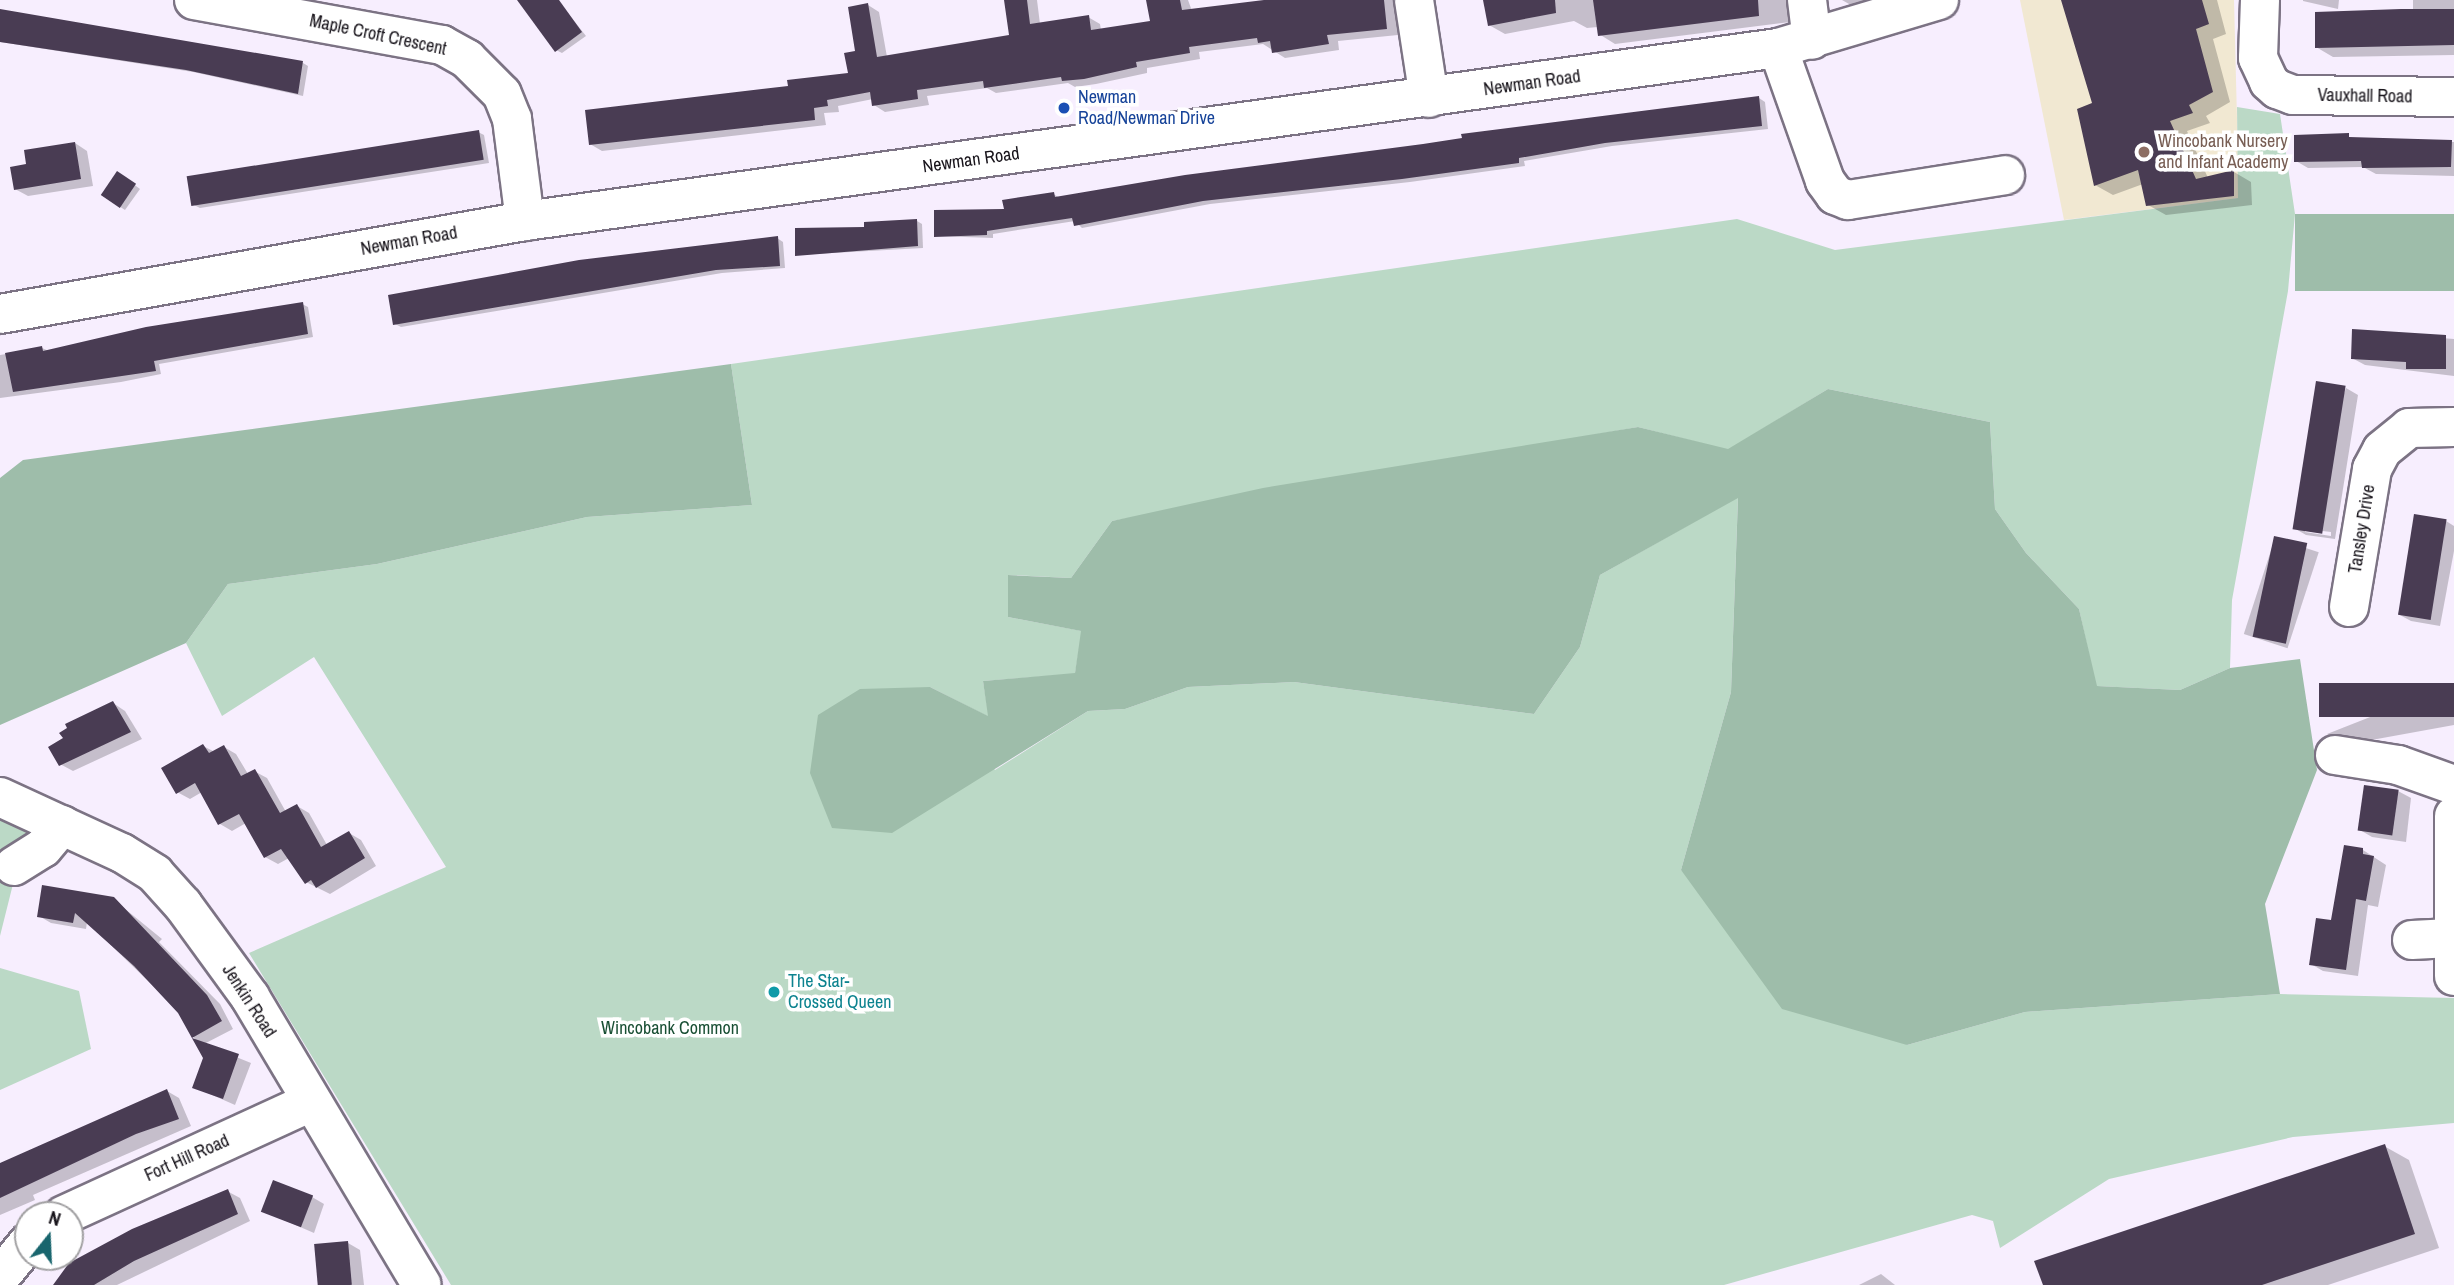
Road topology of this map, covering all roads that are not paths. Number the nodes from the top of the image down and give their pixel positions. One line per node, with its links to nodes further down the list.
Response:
1 (194, 0): 10 (street, Maple Croft Crescent)
2 (1414, 0): 8 (street)
3 (1807, 0): 6 (street)
4 (1938, 0): 6 (street, Newman Road)
5 (2260, 0): 7 (street, Vauxhall Road)
6 (1795, 44): 8 (street, Newman Road); 9 (street)
7 (2454, 97)
8 (1429, 98): 10 (street, Newman Road)
9 (2005, 175)
10 (525, 221): 11 (street, Newman Road)
11 (0, 314)
12 (2454, 427): 13 (street, Tansley Drive)
13 (2349, 607)
14 (2335, 755): 15 (street)
15 (2454, 785)
16 (0, 797): 18 (street, Jenkin Road)
17 (2454, 816): 20 (street)
18 (62, 825): 19 (street); 23 (street, Jenkin Road)
19 (14, 866)
20 (2451, 938): 21 (street); 22 (street)
21 (2412, 940)
22 (2454, 976)
23 (311, 1102): 24 (street, Fort Hill Road); 27 (street, Jenkin Road)
24 (84, 1206)
25 (14, 1260): 26 (street)
26 (0, 1277)
27 (422, 1285)

